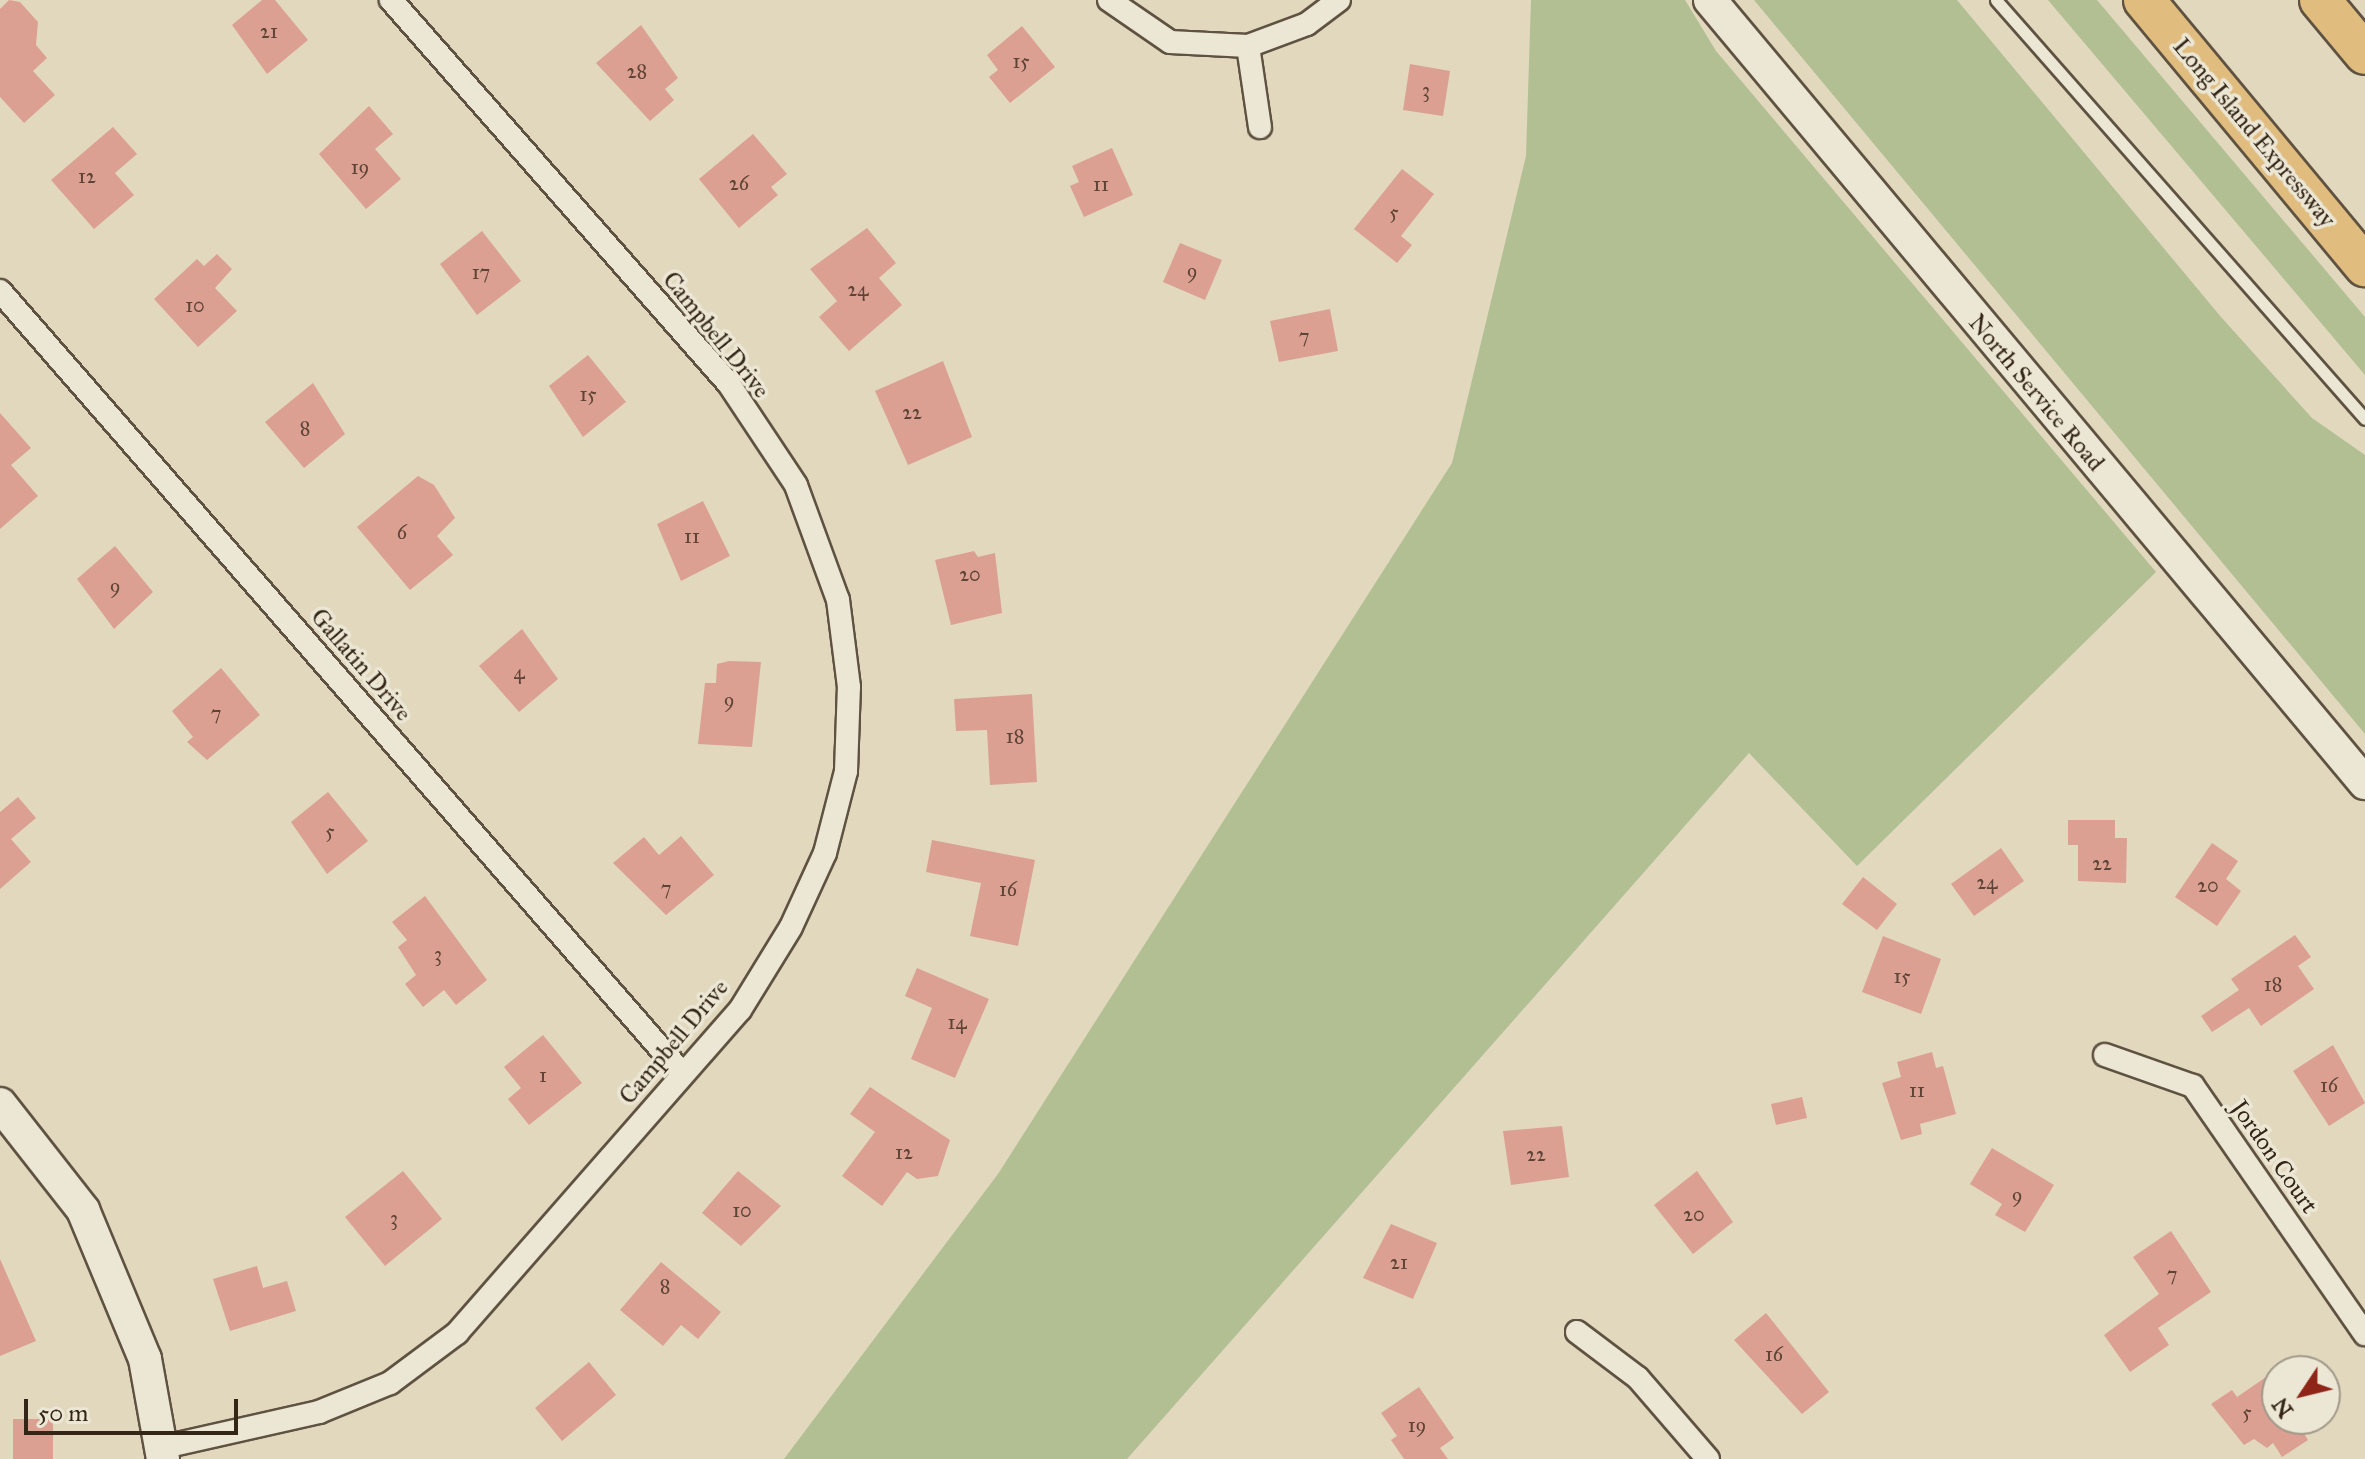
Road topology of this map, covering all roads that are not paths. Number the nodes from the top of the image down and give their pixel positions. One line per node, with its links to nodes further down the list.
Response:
1 (391, 0): 16 (street, Campbell Drive)
2 (1109, 0): 8 (street)
3 (1339, 0): 8 (street)
4 (1710, 0): 14 (main road, North Service Road)
5 (1996, 0): 13 (lane)
6 (2144, 0): 11 (highway, Long Island Expressway)
7 (2320, 0): 9 (highway)
8 (1248, 46): 10 (street)
9 (2365, 54)
10 (1260, 127)
11 (2365, 266)
12 (0, 291): 16 (street, Gallatin Drive)
13 (2365, 419)
14 (2365, 783)
15 (2105, 1055): 19 (street, Jordon Court)
16 (682, 1073): 20 (street, Campbell Drive)
17 (0, 1104): 20 (main road)
18 (1577, 1332): 21 (street)
19 (2365, 1334)
20 (164, 1453)
21 (1708, 1459)

